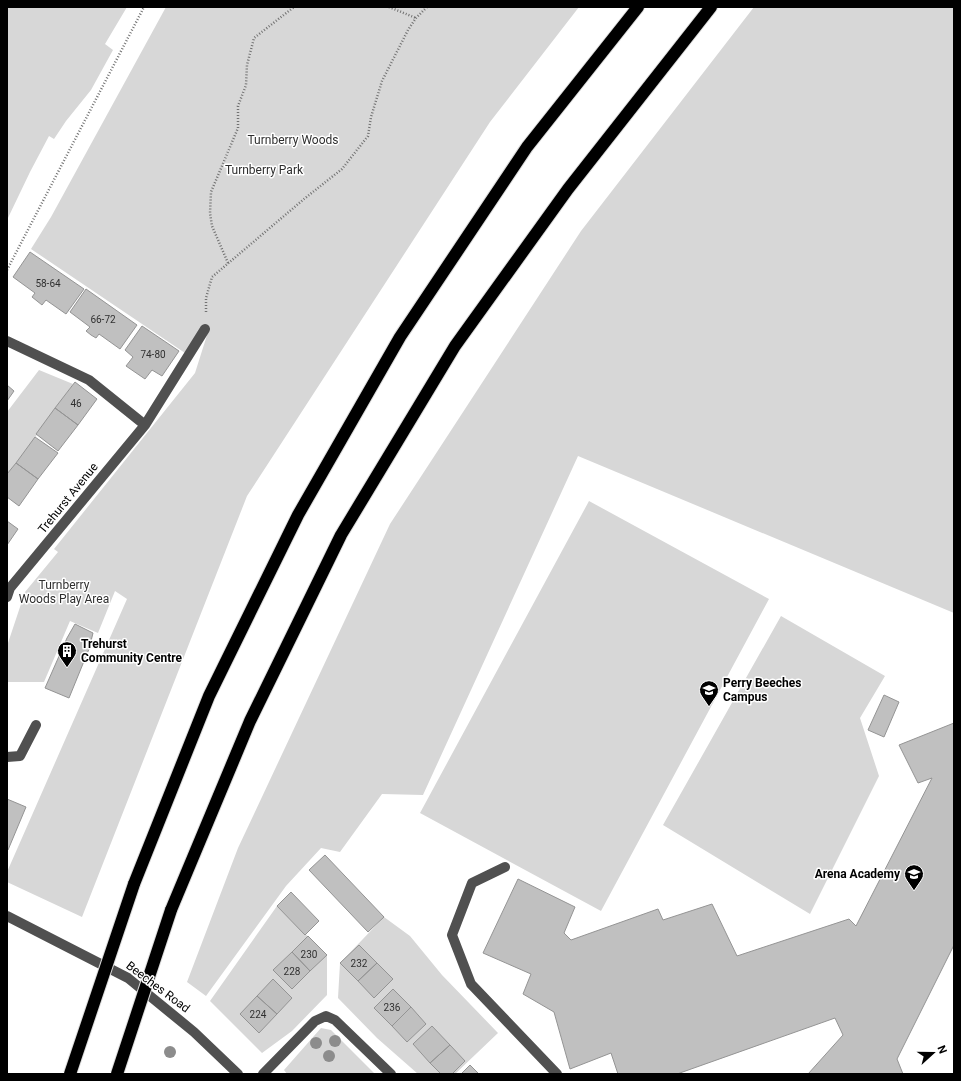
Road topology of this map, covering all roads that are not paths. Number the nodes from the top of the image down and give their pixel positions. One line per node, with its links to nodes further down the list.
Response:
1 (638, 7): 11 (highway, bridge)
2 (711, 7): 12 (highway, bridge)
3 (205, 330): 5 (street, Trehurst Avenue)
4 (7, 341): 5 (street)
5 (145, 425): 6 (street, Trehurst Avenue)
6 (8, 590)
7 (36, 725): 8 (street)
8 (7, 757)
9 (505, 867): 16 (street)
10 (7, 916): 13 (street, Beeches Road)
11 (70, 1074)
12 (117, 1074)
13 (237, 1074)
14 (263, 1074): 15 (street)
15 (391, 1074)
16 (557, 1074)

